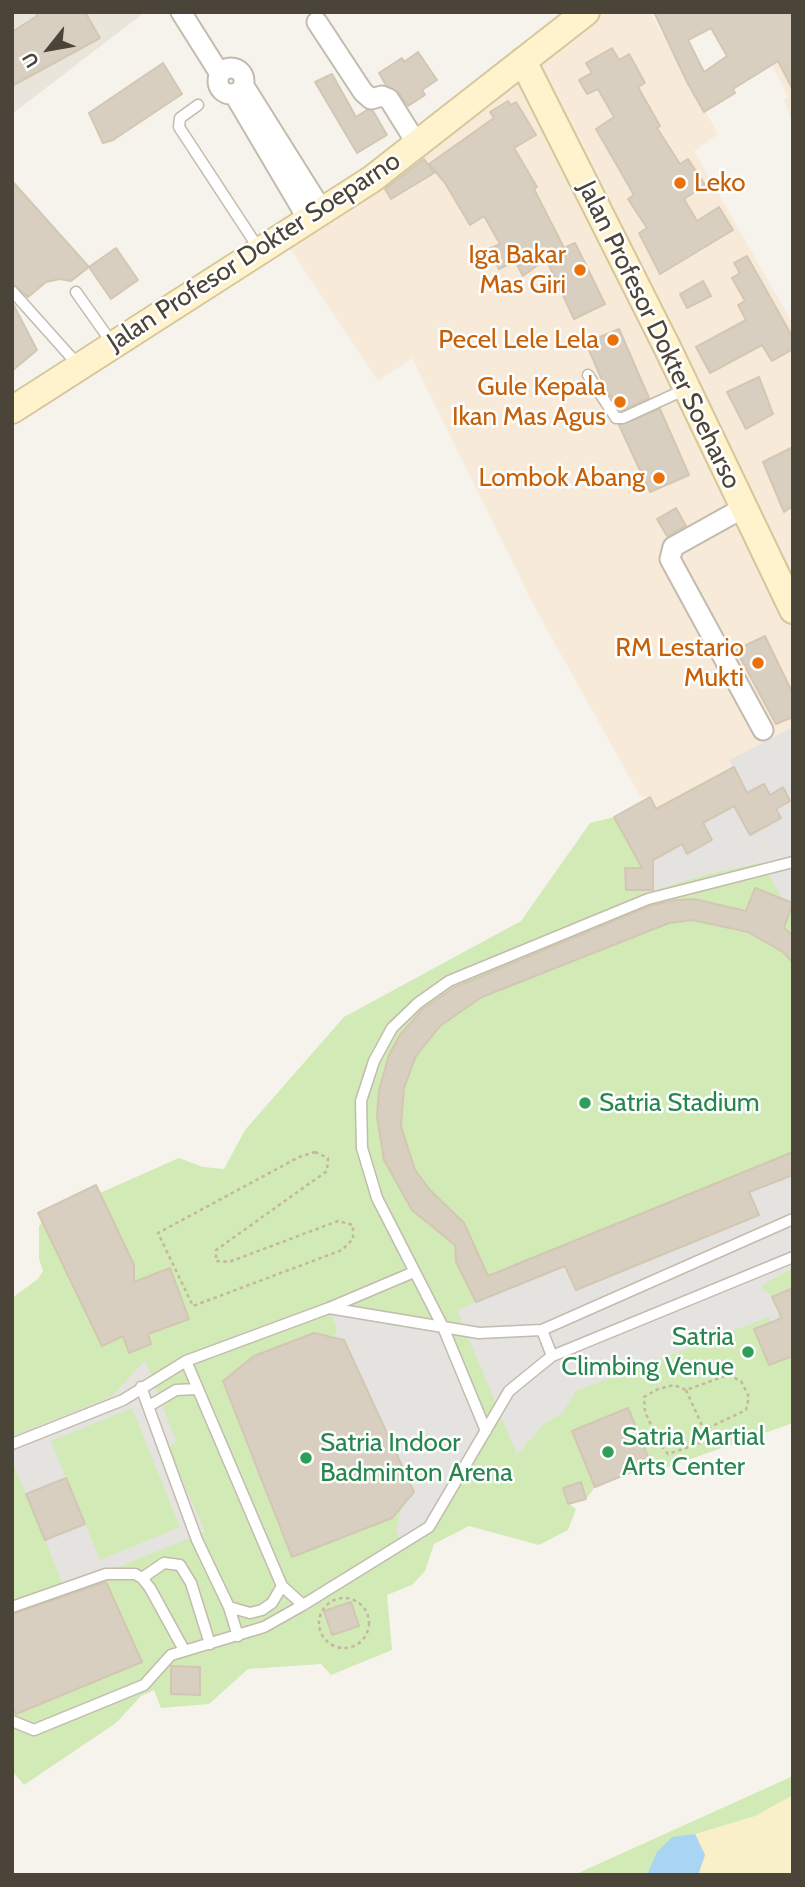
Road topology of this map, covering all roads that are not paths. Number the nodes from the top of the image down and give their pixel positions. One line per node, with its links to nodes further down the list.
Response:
1 (181, 12): 6 (street)
2 (196, 12): 6 (street)
3 (586, 12): 5 (street, Jalan Profesor Dokter Soeparno)
4 (317, 22): 8 (street)
5 (523, 61): 8 (street, Jalan Profesor Dokter Soeparno); 16 (street, Jalan Profesor Dokter Soeharso)
6 (226, 71): 9 (street)
7 (198, 105): 10 (lane)
8 (418, 144): 9 (street, Jalan Profesor Dokter Soeparno)
9 (316, 217): 10 (street, Jalan Profesor Dokter Soeparno)
10 (261, 252): 13 (street, Jalan Profesor Dokter Soeparno)
11 (12, 291): 14 (lane)
12 (76, 292): 13 (lane)
13 (112, 344): 14 (street, Jalan Profesor Dokter Soeparno)
14 (79, 367): 17 (street, Jalan Profesor Dokter Soeparno)
15 (588, 375): 16 (lane)
16 (687, 388): 18 (street, Jalan Profesor Dokter Soeharso)
17 (13, 407)
18 (743, 508): 19 (street, Jalan Profesor Dokter Soeharso); 20 (street)
19 (793, 610)
20 (763, 730)
21 (793, 862): 24 (lane)
22 (793, 1219): 27 (lane)
23 (793, 1257): 28 (lane)
24 (414, 1272): 25 (lane); 26 (lane)
25 (329, 1308): 26 (lane); 29 (lane)
26 (443, 1327): 27 (lane); 33 (lane)
27 (542, 1330): 28 (lane)
28 (552, 1356): 33 (lane)
29 (186, 1361): 30 (lane); 31 (lane)
30 (141, 1387): 32 (lane); 34 (lane)
31 (197, 1389): 32 (lane); 36 (lane)
32 (149, 1406): 38 (lane)
33 (486, 1431): 37 (lane)
34 (12, 1444)
35 (142, 1578): 39 (lane); 41 (lane); 42 (lane)
36 (282, 1586): 37 (lane); 38 (lane)
37 (303, 1605): 40 (lane)
38 (229, 1607): 40 (lane)
39 (12, 1608)
40 (239, 1636): 41 (lane)
41 (210, 1644): 42 (lane)
42 (184, 1650): 43 (lane)
43 (12, 1721)

